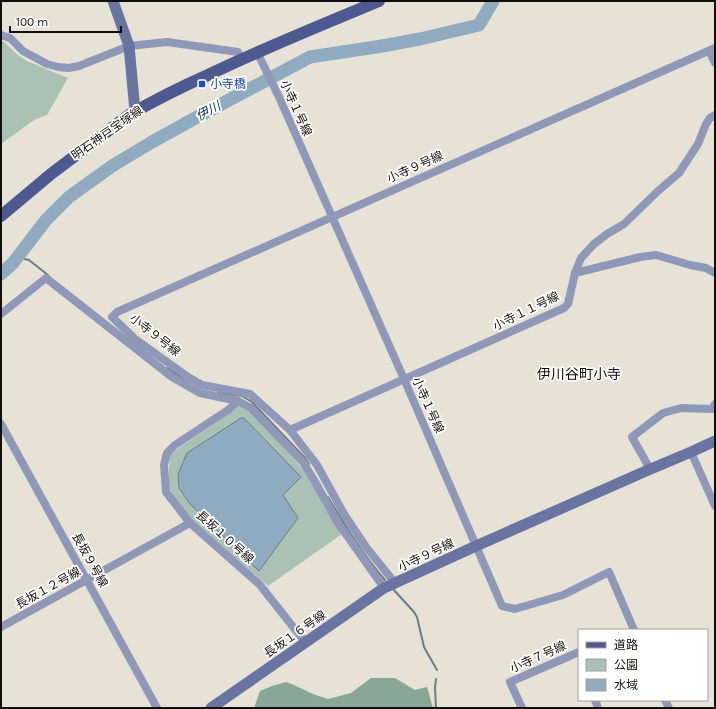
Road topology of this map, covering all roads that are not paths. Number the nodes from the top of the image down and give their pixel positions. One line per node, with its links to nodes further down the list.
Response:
1 (113, 1): 4 (street)
2 (379, 1): 6 (main road, 明石神戸宝塚線)
3 (1, 35): 4 (street)
4 (129, 46): 7 (street); 9 (street)
5 (712, 50): 8 (street); 12 (street, 小寺９号線)
6 (259, 57): 7 (main road, 明石神戸宝塚線); 12 (street, 小寺１号線)
7 (241, 59): 9 (main road, 明石神戸宝塚線)
8 (715, 63)
9 (135, 111): 11 (main road, 明石神戸宝塚線)
10 (715, 115): 13 (street, 小寺１１号線)
11 (1, 216)
12 (332, 218): 16 (street, 小寺９号線); 17 (street, 小寺１号線)
13 (575, 273): 14 (street); 17 (street, 小寺１１号線)
14 (715, 273)
15 (1, 314): 16 (street)
16 (107, 321): 18 (street); 21 (street, 小寺９号線)
17 (404, 379): 21 (street, 小寺１１号線); 28 (street, 小寺１号線)
18 (238, 401): 25 (street); 27 (street, 長坂１０号線)
19 (715, 404): 24 (street)
20 (1, 424): 29 (street, 長坂９号線)
21 (290, 430): 25 (street, 小寺９号線)
22 (715, 441): 23 (street, 小寺９号線)
23 (691, 452): 24 (street, 小寺９号線); 26 (street)
24 (650, 469): 28 (street, 小寺９号線)
25 (318, 478): 30 (street, 小寺９号線); 31 (street)
26 (715, 506)
27 (190, 523): 29 (street, 長坂１２号線); 34 (street, 長坂１０号線)
28 (476, 546): 30 (street, 小寺９号線); 33 (street, 小寺１号線)
29 (87, 580): 32 (street, 長坂１２号線); 36 (street, 長坂９号線)
30 (395, 583): 31 (street, 長坂１６号線)
31 (384, 588): 34 (street, 長坂１６号線)
32 (1, 627)
33 (634, 629)
34 (305, 642): 37 (street, 長坂１６号線)
35 (578, 652): 38 (street, 小寺７号線)
36 (157, 708)
37 (211, 708)
38 (522, 708)

